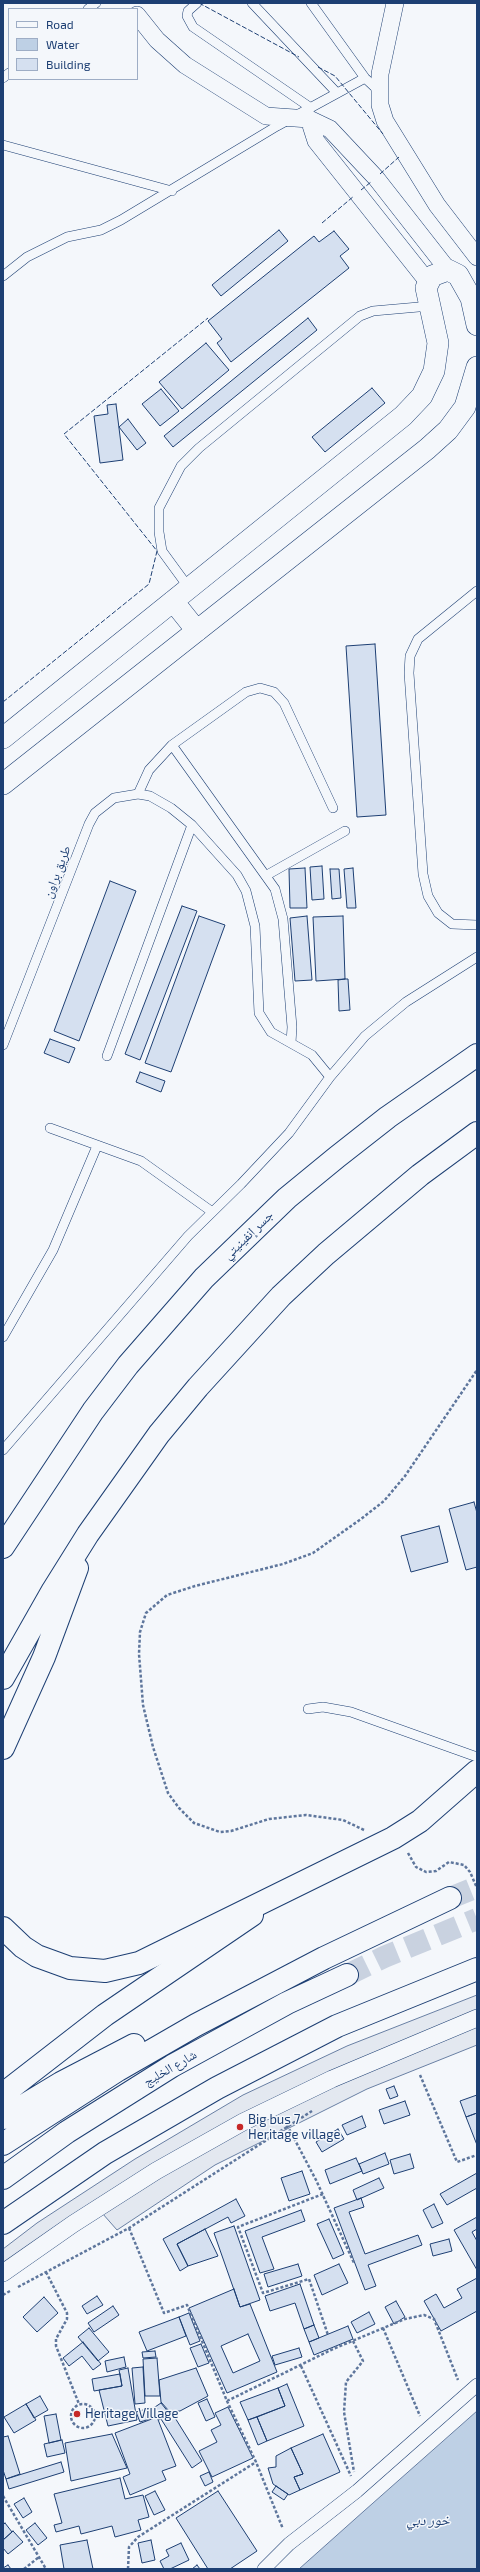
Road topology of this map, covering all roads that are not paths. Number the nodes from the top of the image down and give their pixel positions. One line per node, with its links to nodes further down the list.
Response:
1 (197, 3): 9 (lane)
2 (252, 3): 8 (lane)
3 (311, 3): 6 (lane)
4 (395, 3): 7 (street)
5 (138, 16): 10 (street)
6 (365, 78): 7 (lane); 8 (lane)
7 (380, 92): 13 (street)
8 (337, 93): 9 (lane)
9 (310, 113): 10 (street); 15 (street); 16 (street)
10 (292, 118): 12 (lane)
11 (3, 145): 12 (lane)
12 (172, 191): 14 (lane)
13 (477, 257)
14 (3, 276)
15 (428, 282): 16 (street); 17 (street)
16 (463, 282): 18 (street)
17 (430, 306): 22 (street); 22 (lane)
18 (477, 325)
19 (477, 367): 20 (street)
20 (471, 402): 23 (street)
21 (477, 592): 32 (lane)
22 (181, 595): 23 (street); 24 (street)
23 (197, 631): 26 (street)
24 (3, 738)
25 (172, 745): 27 (lane); 28 (lane); 31 (lane)
26 (3, 784)
27 (138, 794): 29 (lane, طريق براون); 35 (lane, طريق براون)
28 (332, 808)
29 (192, 825): 34 (lane, طريق براون); 36 (lane)
30 (345, 831): 31 (lane)
31 (266, 875): 34 (lane)
32 (477, 925)
33 (477, 957): 38 (lane)
34 (291, 1043): 38 (lane, طريق براون)
35 (3, 1045)
36 (107, 1056)
37 (477, 1056): 46 (main road, جسر إنفينيتي)
38 (330, 1077): 42 (lane)
39 (50, 1128): 41 (lane)
40 (477, 1133): 45 (main road)
41 (98, 1146): 42 (lane); 43 (lane)
42 (211, 1212): 44 (lane)
43 (3, 1336)
44 (3, 1450)
45 (88, 1534): 47 (main road); 49 (main road)
46 (3, 1547)
47 (3, 1678)
48 (308, 1709): 50 (lane)
49 (3, 1748)
50 (477, 1758)
51 (477, 1770): 52 (main road)
52 (278, 1894): 54 (main road); 59 (main road)
53 (450, 1898): 57 (main road, شارع الخليج)
54 (3, 1928)
55 (477, 1969): 63 (main road)
56 (347, 1975): 62 (main road, شارع الخليج)
57 (259, 1990): 60 (main road, شارع الخليج); 61 (main road, شارع الخليج)
58 (477, 2018): 64 (street)
59 (3, 2094)
60 (3, 2118)
61 (3, 2144)
62 (3, 2178)
63 (3, 2223)
64 (3, 2274)
65 (477, 2385): 66 (street)
66 (264, 2569)

